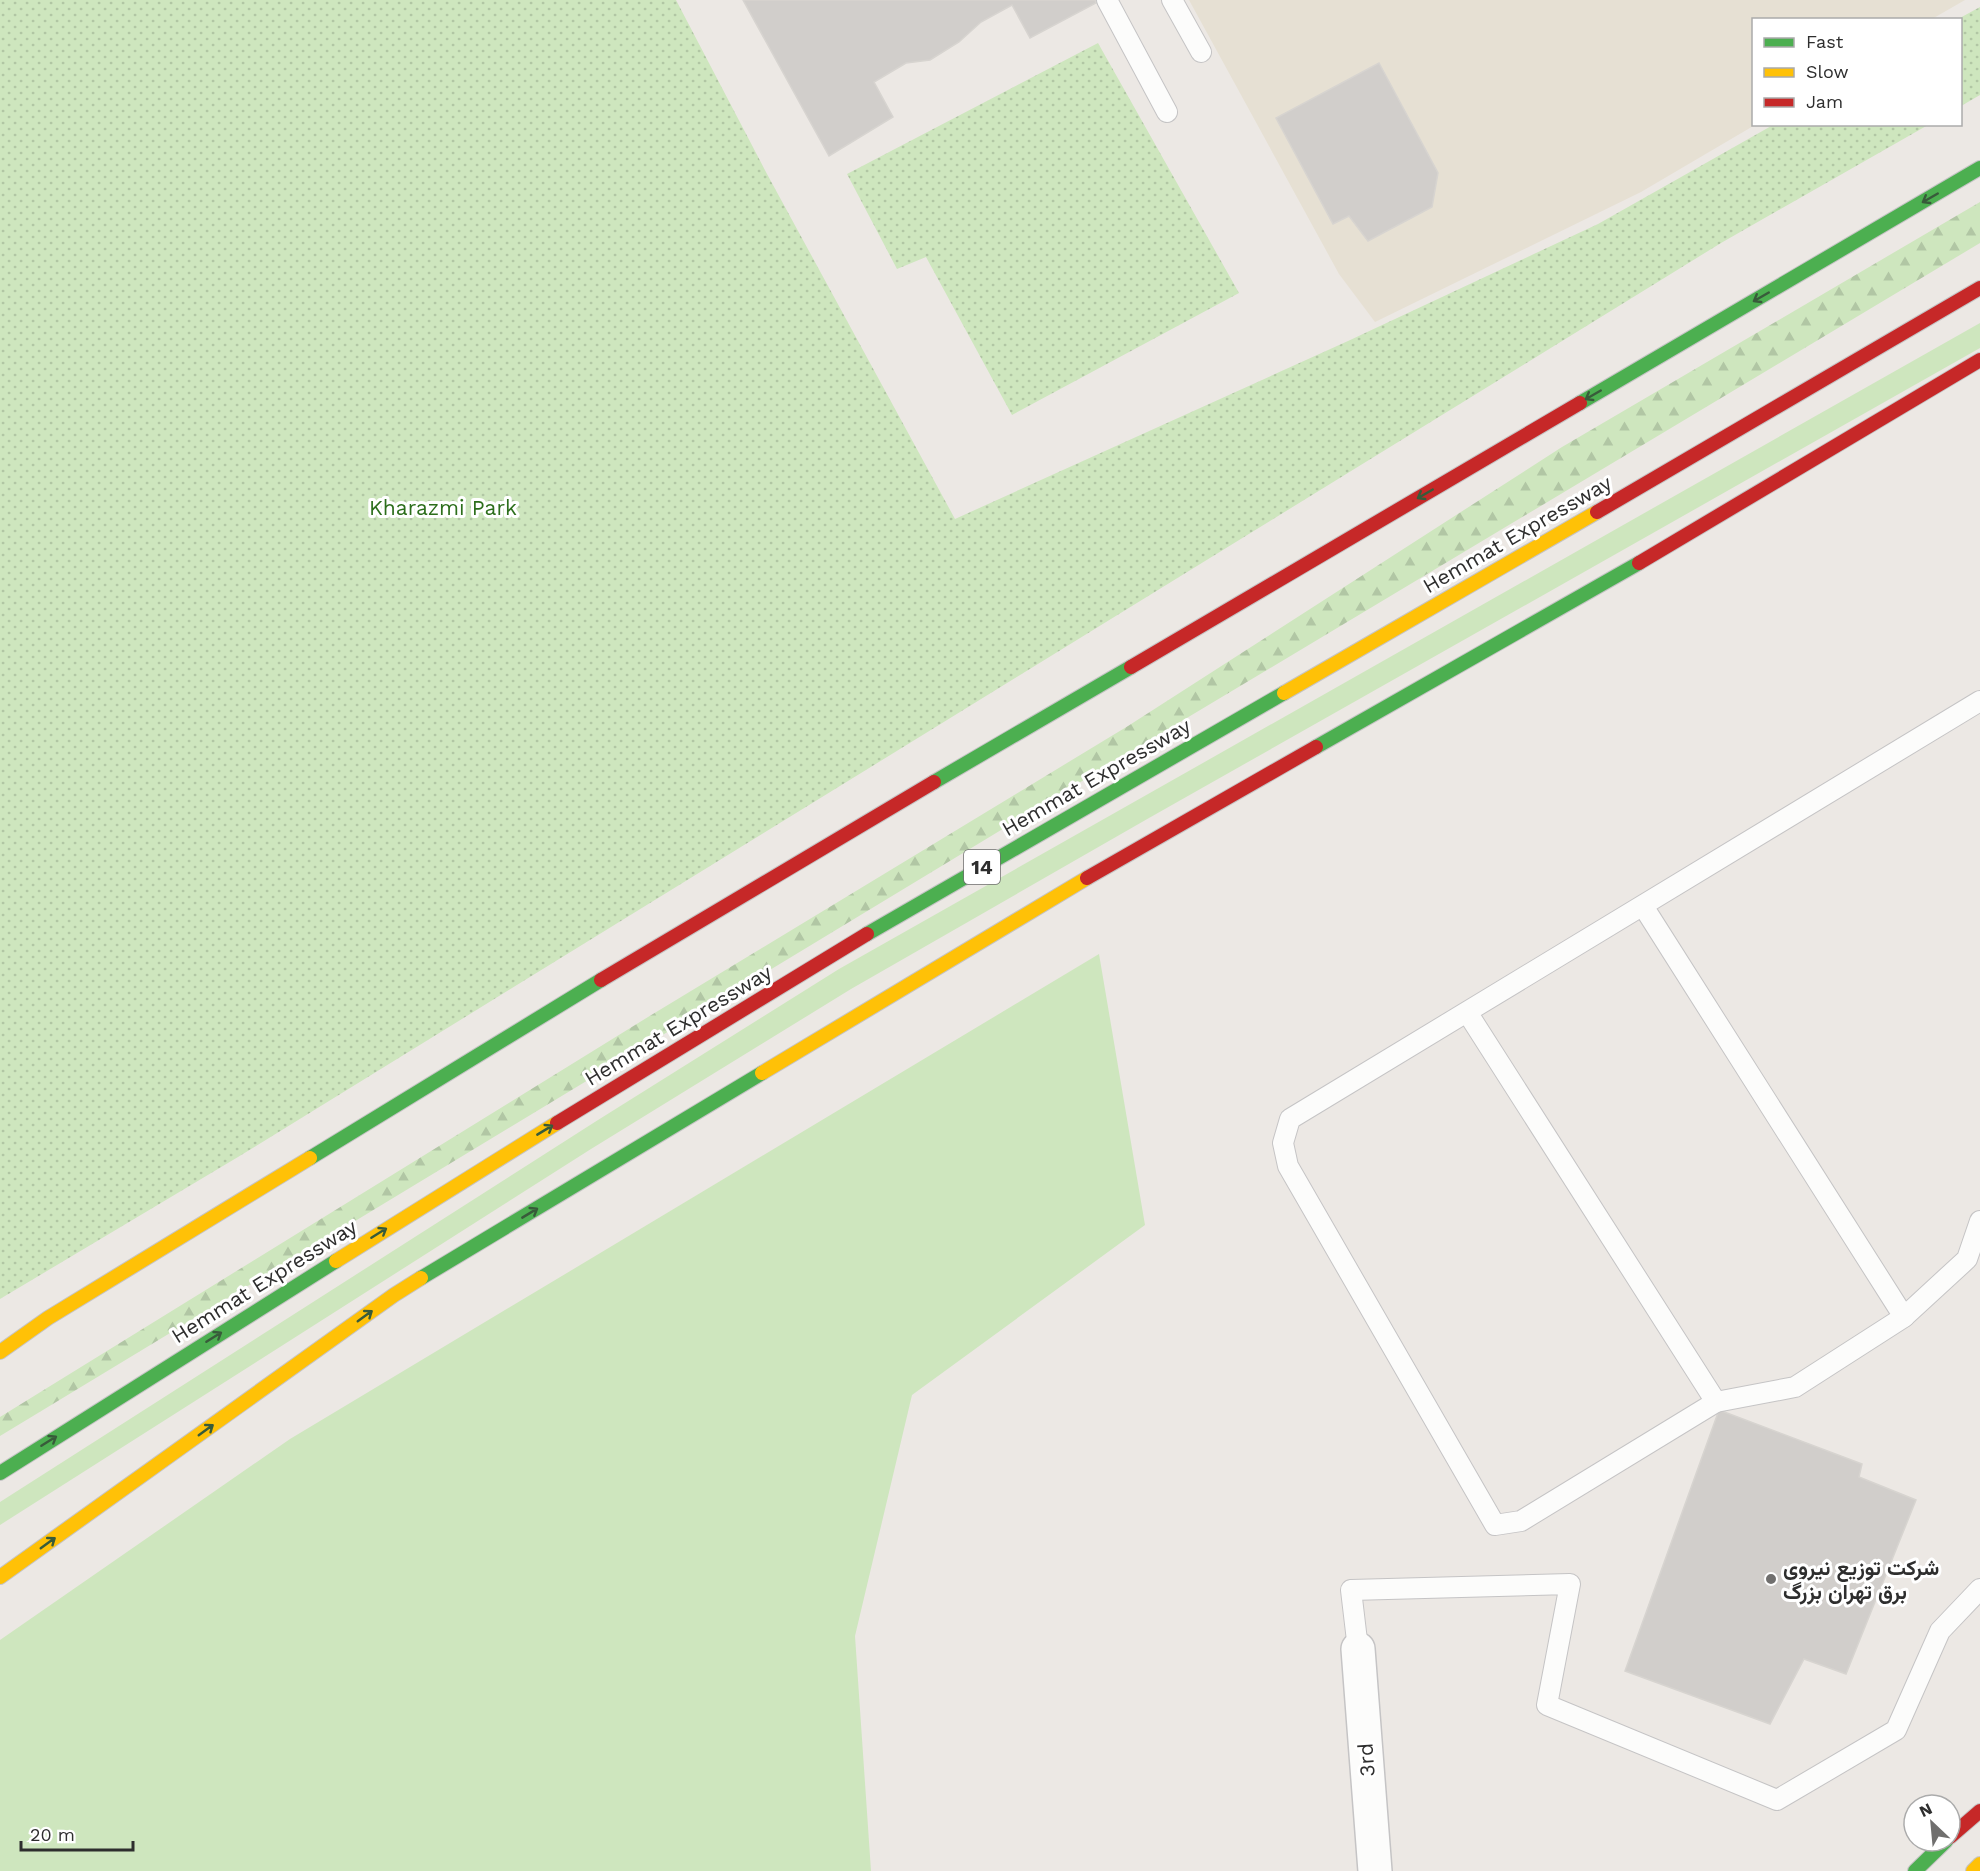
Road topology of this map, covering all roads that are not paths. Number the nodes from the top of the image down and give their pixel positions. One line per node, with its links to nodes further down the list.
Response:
1 (1107, 0): 4 (lane)
2 (1172, 0): 3 (lane)
3 (1201, 52)
4 (1167, 112)
5 (1980, 168): 13 (main road, one-way to 13)
6 (1980, 288): 15 (main road, Hemmat Expressway / 14, one-way to 6)
7 (1979, 361): 16 (main road, one-way to 7)
8 (1980, 701): 9 (lane)
9 (1643, 906): 10 (lane); 12 (lane)
10 (1467, 1012): 14 (lane); 14 (lane)
11 (1980, 1221): 12 (lane)
12 (1904, 1317): 14 (lane)
13 (0, 1352)
14 (1716, 1402)
15 (0, 1473)
16 (0, 1577)
17 (1980, 1589): 18 (lane)
18 (1358, 1649): 23 (street, 3rd)
19 (1980, 1811): 20 (main road)
20 (1962, 1827)
21 (1934, 1853): 24 (main road)
22 (1980, 1864): 25 (main road)
23 (1375, 1871)
24 (1915, 1871)
25 (1973, 1871)

